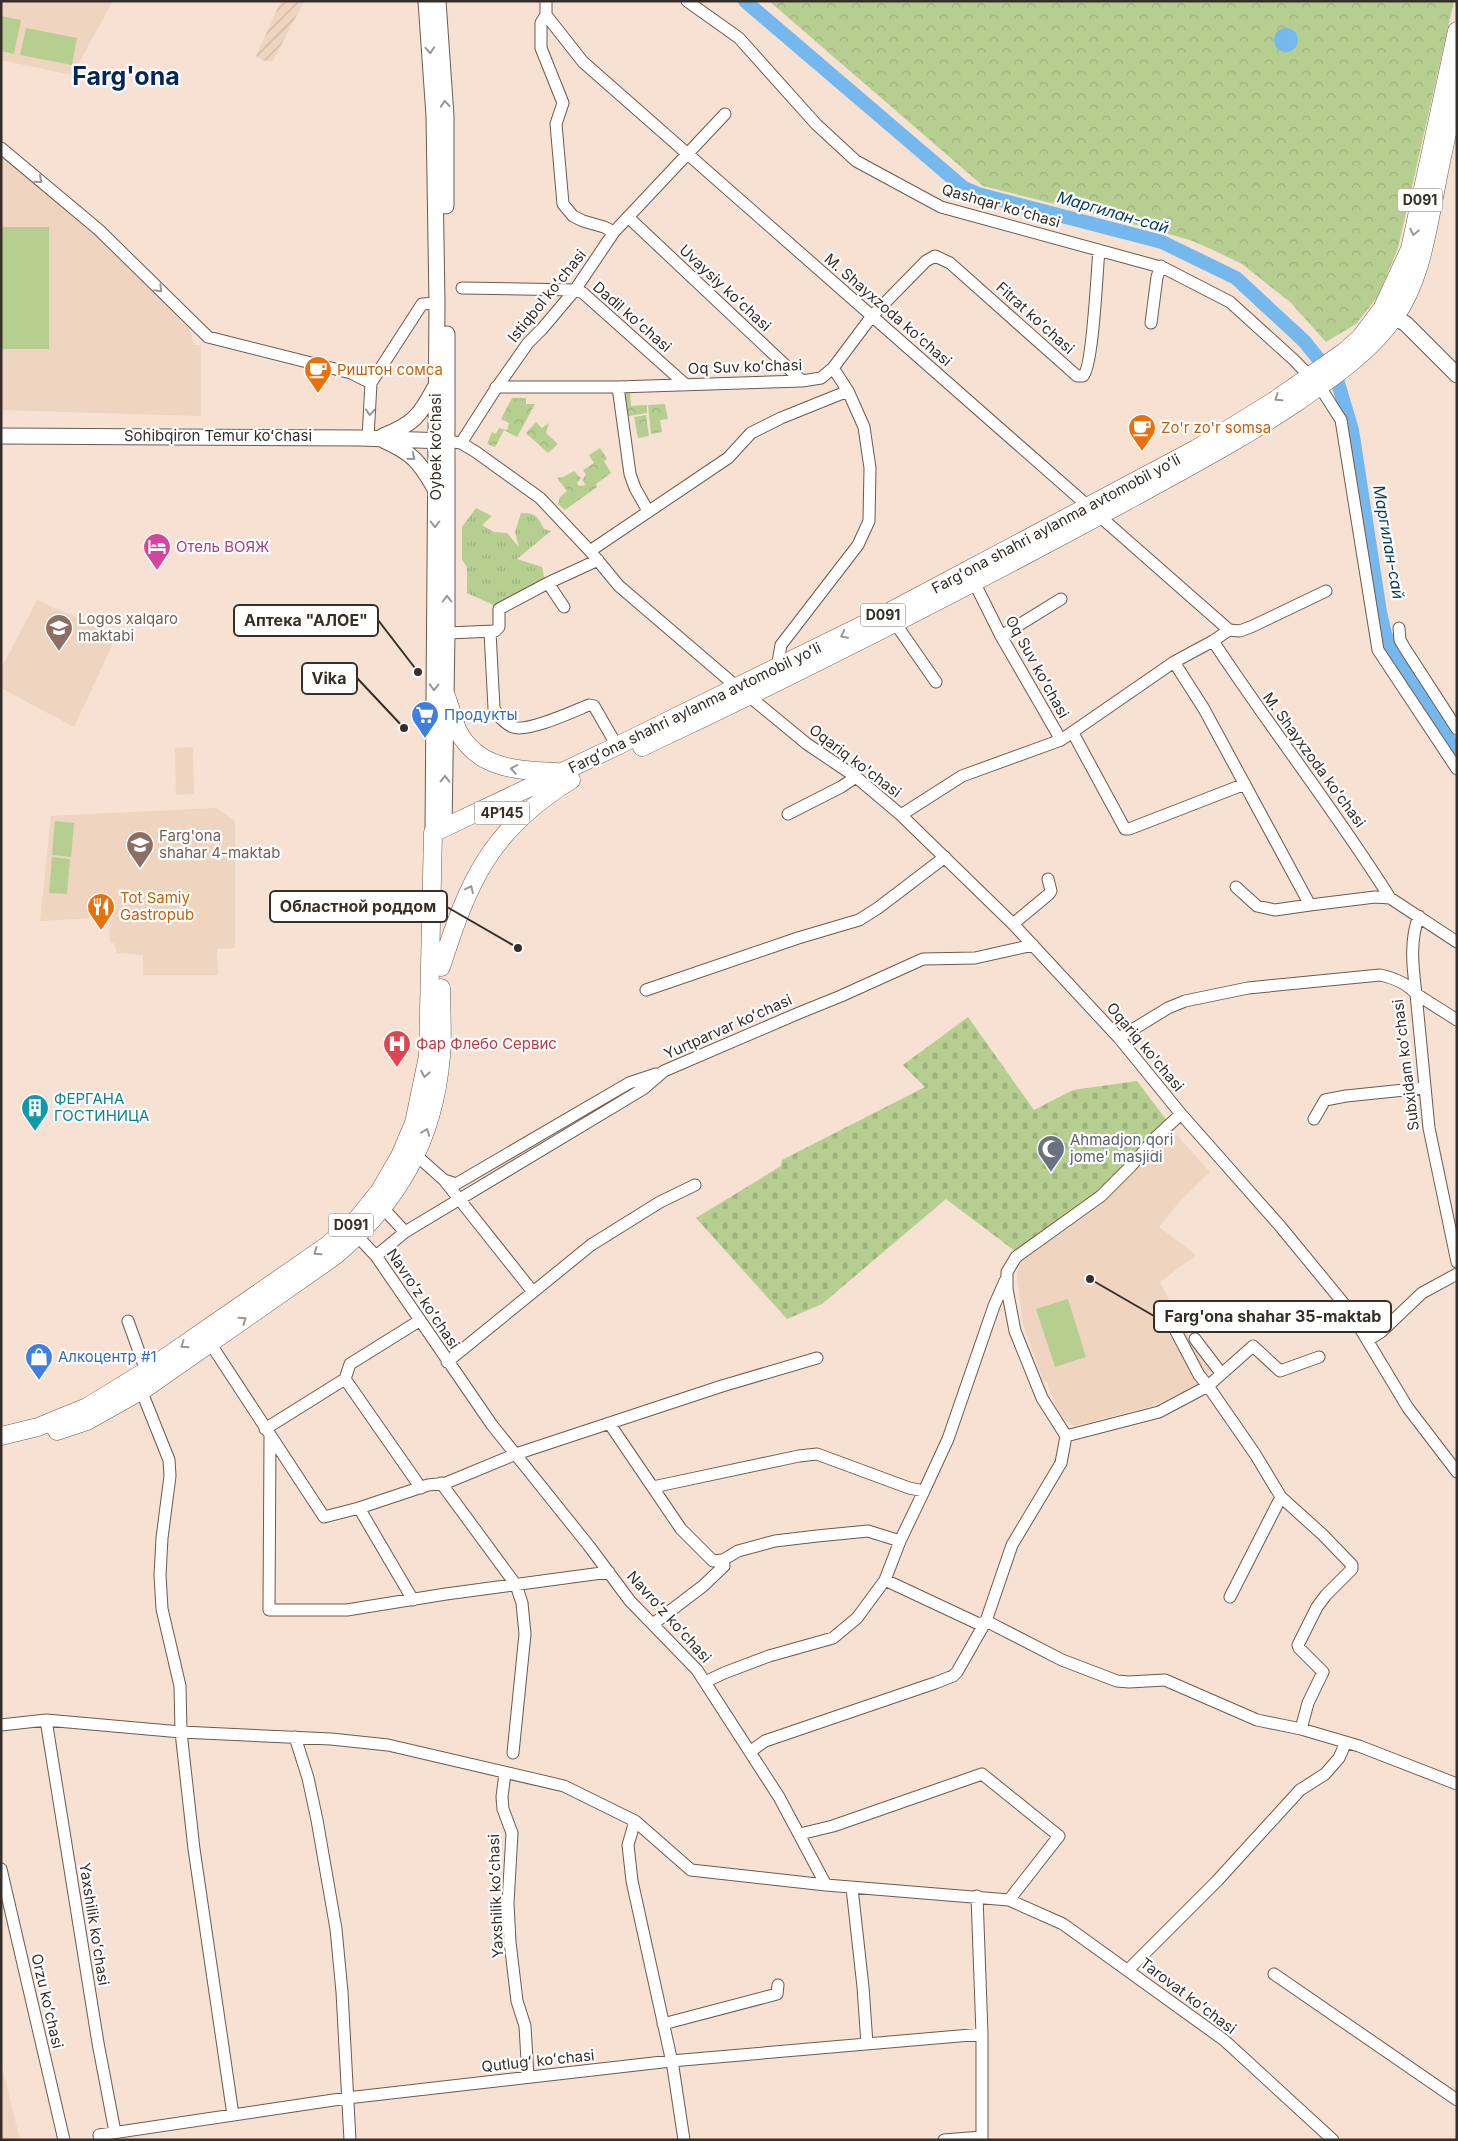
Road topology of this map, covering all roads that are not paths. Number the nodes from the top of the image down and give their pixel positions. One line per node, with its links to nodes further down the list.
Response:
1 (426, 1): 17 (main road, Oybek ko‘chasi, one-way to 17)
2 (438, 1): 33 (main road, Oybek ko‘chasi, one-way to 2)
3 (546, 1): 5 (street)
4 (687, 1): 13 (street, Qashqar koʻchasi)
5 (546, 15): 10 (street, M. Shayxzoda koʻchasi); 12 (street)
6 (1456, 37): 18 (highway, Fargʻona shahri aylanma avtomobil yoʻli / D091, one-way to 18)
7 (1457, 88): 18 (highway, Fargʻona shahri aylanma avtomobil yoʻli / D091)
8 (725, 114): 10 (street, Istiqbol koʻchasi)
9 (1, 148): 25 (street, one-way to 25)
10 (687, 154): 11 (street, Istiqbol koʻchasi); 19 (street, M. Shayxzoda koʻchasi)
11 (628, 217): 12 (street, Istiqbol koʻchasi); 24 (street, Uvaysiy koʻchasi)
12 (614, 232): 16 (street, Istiqbol koʻchasi)
13 (1099, 250): 14 (street, Qashqar koʻchasi); 19 (street, Fitrat koʻchasi)
14 (1161, 266): 20 (street); 23 (street, Qashqar koʻchasi)
15 (462, 288): 16 (street, Dadil koʻchasi)
16 (575, 290): 26 (street, Dadil koʻchasi); 28 (street, Istiqbol koʻchasi)
17 (437, 303): 25 (street); 27 (main road, Oybek ko‘chasi)
18 (1389, 312): 22 (main road); 23 (highway, Fargʻona shahri aylanma avtomobil yoʻli / D091)
19 (872, 316): 21 (street); 36 (street, M. Shayxzoda koʻchasi)
20 (1151, 323)
21 (833, 368): 24 (street, Oq Suv koʻchasi); 30 (street)
22 (1457, 375)
23 (1319, 379): 36 (highway, Fargʻona shahri aylanma avtomobil yoʻli / D091); 60 (street, Qashqar koʻchasi)
24 (802, 381): 26 (street, Oq Suv koʻchasi)
25 (371, 383): 32 (street, one-way to 32)
26 (685, 384): 29 (street, Oq Suv koʻchasi)
27 (436, 386): 32 (main road); 33 (main road, Oybek ko‘chasi)
28 (496, 387): 29 (street, Oq Suv koʻchasi); 33 (street, Istiqbol koʻchasi)
29 (618, 387): 35 (street)
30 (848, 391): 35 (street); 52 (street)
31 (1, 436): 32 (main road, Sohibqiron Temur koʻchasi)
32 (373, 438): 33 (main road, Sohibqiron Temur koʻchasi); 34 (main road, one-way to 34)
33 (448, 441): 34 (main road, Oybek ko‘chasi); 37 (street, Oqariq ko'chasi); 48 (main road, Oybek ko‘chasi, one-way to 33)
34 (435, 489): 66 (main road, Oybek ko‘chasi, one-way to 66)
35 (648, 511): 37 (street)
36 (1094, 511): 39 (highway, Fargʻona shahri aylanma avtomobil yoʻli / D091); 46 (street, M. Shayxzoda koʻchasi); 52 (highway, Fargʻona shahri aylanma avtomobil yoʻli / D091, one-way to 52)
37 (590, 551): 38 (street, Oqariq ko'chasi)
38 (598, 560): 40 (street); 54 (street, Oqariq ko'chasi)
39 (974, 582): 44 (highway, Fargʻona shahri aylanma avtomobil yoʻli / D091); 49 (street, Oq Suv koʻchasi)
40 (548, 583): 43 (street); 47 (street)
41 (1326, 591): 46 (street)
42 (1062, 599): 49 (street)
43 (564, 607)
44 (895, 623): 53 (street); 54 (highway, Fargʻona shahri aylanma avtomobil yoʻli / D091)
45 (1399, 628): 56 (street)
46 (1228, 630): 50 (street)
47 (490, 632): 48 (street); 59 (street)
48 (447, 633): 55 (main road, Oybek ko‘chasi)
49 (1001, 636): 58 (street, Oq Suv koʻchasi)
50 (1213, 641): 51 (street); 70 (street, M. Shayxzoda koʻchasi)
51 (1174, 662): 57 (street); 63 (street)
52 (777, 668): 54 (highway, Fargʻona shahri aylanma avtomobil yoʻli / D091)
53 (936, 682)
54 (744, 692): 59 (highway, Fargʻona shahri aylanma avtomobil yoʻli / D091); 61 (highway, Fargʻona shahri aylanma avtomobil yoʻli / D091); 62 (street, Oqariq ko'chasi)
55 (446, 696): 61 (highway, one-way to 55); 66 (main road, Oybek ko‘chasi, one-way to 55)
56 (1457, 729)
57 (1073, 733): 58 (street); 63 (street)
58 (1061, 740): 65 (street)
59 (617, 746): 61 (highway, Fargʻona shahri aylanma avtomobil yoʻli / D091)
60 (1457, 769)
61 (567, 776): 66 (highway, 4P145); 76 (highway, D091, one-way to 61)
62 (856, 777): 64 (street); 65 (street, Oqariq ko'chasi)
63 (1245, 784): 71 (street)
64 (788, 814)
65 (902, 815): 67 (street, Oqariq ko'chasi)
66 (438, 836): 76 (highway, D091); 88 (highway, D091, one-way to 88)
67 (945, 857): 73 (street, Oqariq ko'chasi); 77 (street)
68 (1048, 879): 73 (street)
69 (1236, 887): 71 (street)
70 (1390, 898): 71 (street); 72 (street)
71 (1310, 905)
72 (1418, 916): 74 (street); 78 (street)
73 (1013, 924): 75 (street, Oqariq ko'chasi)
74 (1457, 942)
75 (1032, 945): 80 (street, Oqariq ko'chasi); 81 (street, Yurtparvar koʻchasi)
76 (441, 967): 85 (highway, D091, one-way to 76)
77 (646, 990)
78 (1416, 994): 79 (street); 80 (street, Subxidam koʻchasi); 82 (street, Subxidam koʻchasi)
79 (1457, 1020)
80 (1119, 1038): 83 (street, Oqariq ko'chasi)
81 (664, 1071): 86 (street); 89 (street, Yurtparvar koʻchasi)
82 (1424, 1088): 84 (street); 93 (street, Subxidam koʻchasi)
83 (1182, 1114): 95 (street); 101 (street, Oqariq ko'chasi)
84 (1314, 1119)
85 (417, 1156): 86 (street); 88 (highway, D091)
86 (444, 1180): 89 (street)
87 (695, 1184): 96 (street)
88 (385, 1196): 90 (street); 91 (highway, D091); 106 (highway, D091, one-way to 106)
89 (460, 1199): 90 (street, Yurtparvar koʻchasi); 96 (street)
90 (405, 1232): 92 (street, Yurtparvar koʻchasi)
91 (358, 1237): 92 (street, Navroʻz koʻchasi); 102 (highway, D091, one-way to 91)
92 (376, 1256): 99 (street, Navroʻz koʻchasi)
93 (1457, 1262)
94 (1457, 1274): 101 (street)
95 (1007, 1277): 114 (street); 121 (street)
96 (533, 1292): 105 (street)
97 (1170, 1320): 109 (street)
98 (128, 1321): 106 (street)
99 (419, 1321): 105 (street, Navroʻz koʻchasi); 108 (street)
100 (1195, 1339): 107 (street)
101 (1368, 1340): 117 (street, Oqariq ko'chasi)
102 (210, 1343): 110 (highway, D091); 112 (street)
103 (1319, 1357): 107 (street)
104 (817, 1358): 111 (street)
105 (447, 1362): 116 (street, Navroʻz koʻchasi)
106 (146, 1371): 113 (highway, D091)
107 (1221, 1372): 109 (street)
108 (345, 1379): 112 (street); 120 (street)
109 (1208, 1386): 114 (street); 122 (street)
110 (141, 1390): 115 (highway, D091); 137 (street)
111 (609, 1423): 116 (street); 119 (street)
112 (268, 1433): 123 (street); 130 (street)
113 (1, 1436)
114 (1066, 1436): 131 (street)
115 (1, 1448)
116 (516, 1454): 118 (street); 126 (street, Navroʻz koʻchasi)
117 (1457, 1472)
118 (441, 1484): 120 (street); 128 (street)
119 (653, 1487): 121 (street); 125 (street)
120 (420, 1488): 123 (street)
121 (924, 1491): 124 (street)
122 (1281, 1497): 129 (street); 136 (street)
123 (359, 1508): 130 (street)
124 (900, 1541): 125 (street); 127 (street)
125 (724, 1560): 132 (street)
126 (609, 1572): 128 (street); 132 (street, Navroʻz koʻchasi)
127 (885, 1580): 131 (street); 133 (street)
128 (516, 1585): 130 (street); 141 (street)
129 (1230, 1597)
130 (412, 1600)
131 (986, 1621): 136 (street); 140 (street)
132 (653, 1624): 133 (street, Navroʻz koʻchasi)
133 (706, 1682): 140 (street, Navroʻz koʻchasi)
134 (46, 1720): 135 (street); 137 (street); 162 (street, Yaxshilik koʻchasi)
135 (1, 1725)
136 (1301, 1729): 139 (street)
137 (182, 1732): 138 (street); 161 (street)
138 (295, 1737): 142 (street); 159 (street)
139 (1346, 1742): 143 (street); 151 (street)
140 (751, 1751): 145 (street, Navroʻz koʻchasi)
141 (513, 1753)
142 (505, 1773): 144 (street); 158 (street, Yaxshilik koʻchasi)
143 (1457, 1784)
144 (635, 1821): 147 (street); 154 (street)
145 (800, 1834): 147 (street, Navroʻz koʻchasi); 150 (street)
146 (1, 1869): 165 (street, Orzu koʻchasi)
147 (826, 1885): 148 (street)
148 (852, 1888): 149 (street); 156 (street)
149 (977, 1896): 150 (street); 155 (street)
150 (1010, 1900): 151 (street, Tarovat koʻchasi)
151 (1128, 1970): 169 (street, Tarovat koʻchasi)
152 (1274, 1974): 160 (street)
153 (778, 1986): 154 (street)
154 (664, 2024): 157 (street)
155 (982, 2034): 156 (street, Qutlugʻ koʻchasi); 164 (street)
156 (867, 2044): 157 (street, Qutlugʻ koʻchasi)
157 (671, 2061): 158 (street, Qutlugʻ koʻchasi); 167 (street)
158 (528, 2077): 159 (street, Qutlugʻ koʻchasi)
159 (347, 2098): 161 (street, Qutlugʻ koʻchasi); 166 (street)
160 (1457, 2100)
161 (233, 2115): 162 (street, Qutlugʻ koʻchasi)
162 (115, 2132): 163 (street, Qutlugʻ koʻchasi)
163 (99, 2137)
164 (982, 2138): 168 (street)
165 (64, 2140)
166 (350, 2140)
167 (684, 2140)
168 (944, 2140)
169 (1333, 2140)

